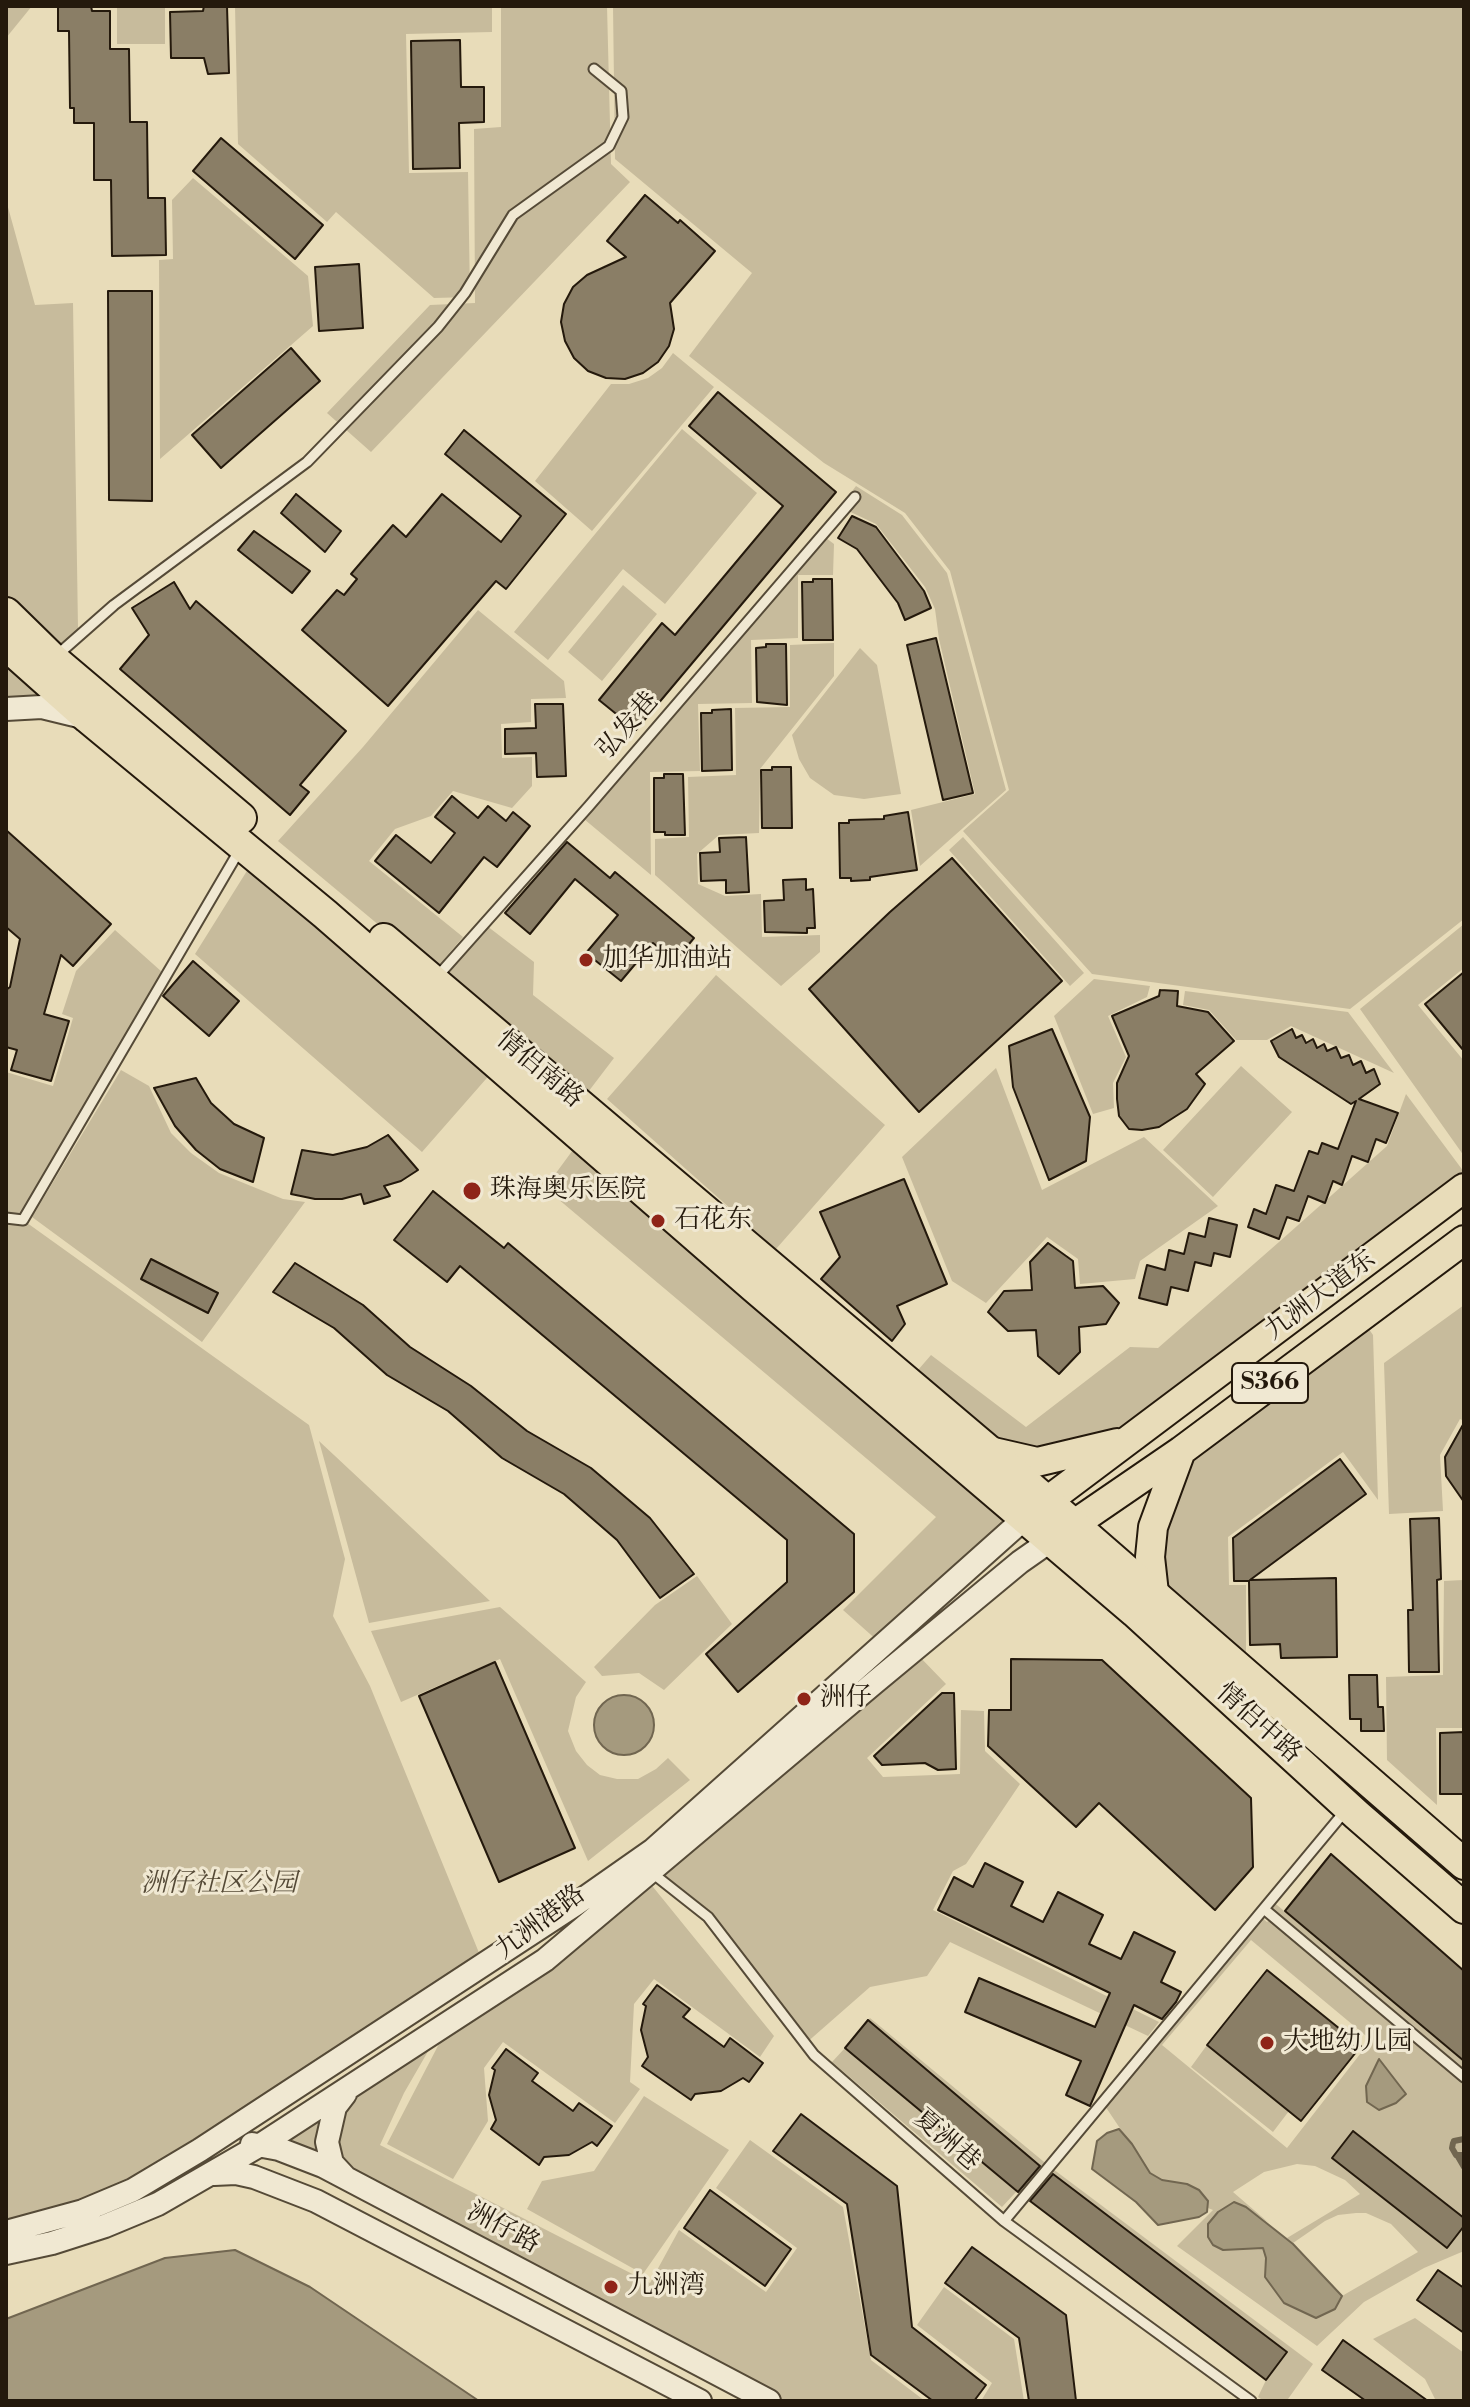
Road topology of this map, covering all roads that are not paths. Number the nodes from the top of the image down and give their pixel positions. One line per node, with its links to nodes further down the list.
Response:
1 (594, 69): 5 (lane)
2 (855, 497): 9 (lane, 弘发巷)
3 (6, 613): 5 (highway, 情侣南路)
4 (6, 645): 7 (highway, 情侣南路)
5 (53, 659): 9 (highway, 情侣南路)
6 (6, 709): 7 (street)
7 (88, 718): 8 (highway, 情侣南路)
8 (243, 846): 11 (lane); 18 (highway, 情侣南路)
9 (434, 980): 16 (highway, 情侣南路)
10 (1464, 1188): 13 (main road, 九洲大道东 / S366)
11 (6, 1218)
12 (1464, 1240): 14 (main road, 九洲大道东 / S366)
13 (1249, 1350): 14 (main road); 15 (main road, 九洲大道东 / S366)
14 (1276, 1379): 17 (main road, 九洲大道东 / S366)
15 (1130, 1440): 16 (main road); 18 (main road, 九洲大道东 / S366)
16 (989, 1451): 18 (highway, 情侣南路)
17 (1181, 1451): 19 (main road, 九洲大道东 / S366); 20 (main road)
18 (1036, 1510): 19 (highway, 情侣南路); 28 (street, 九洲港路)
19 (1062, 1533): 20 (highway, 情侣中路); 21 (highway, 情侣中路); 23 (street, 九洲港路)
20 (1154, 1593): 22 (highway, 情侣中路)
21 (1349, 1807): 24 (highway, 情侣中路); 25 (lane)
22 (1464, 1864)
23 (651, 1872): 27 (street, 九洲港路); 34 (lane, 夏洲巷)
24 (1464, 1908)
25 (1264, 1909): 26 (lane); 34 (lane)
26 (1464, 2077)
27 (353, 2085): 29 (street, 九洲港路); 32 (street)
28 (298, 2086): 29 (street); 30 (street, 九洲港路)
29 (262, 2144): 30 (street, 洲仔路); 31 (street, 九洲港路); 32 (street, 洲仔路); 33 (street)
30 (200, 2150): 35 (street, 九洲港路)
31 (213, 2174): 33 (street); 36 (street, 九洲港路)
32 (353, 2182): 38 (street, 洲仔路)
33 (316, 2201): 37 (street)
34 (1004, 2221): 39 (lane, 夏洲巷)
35 (6, 2232)
36 (6, 2253)
37 (700, 2401)
38 (769, 2401)
39 (1251, 2401)

